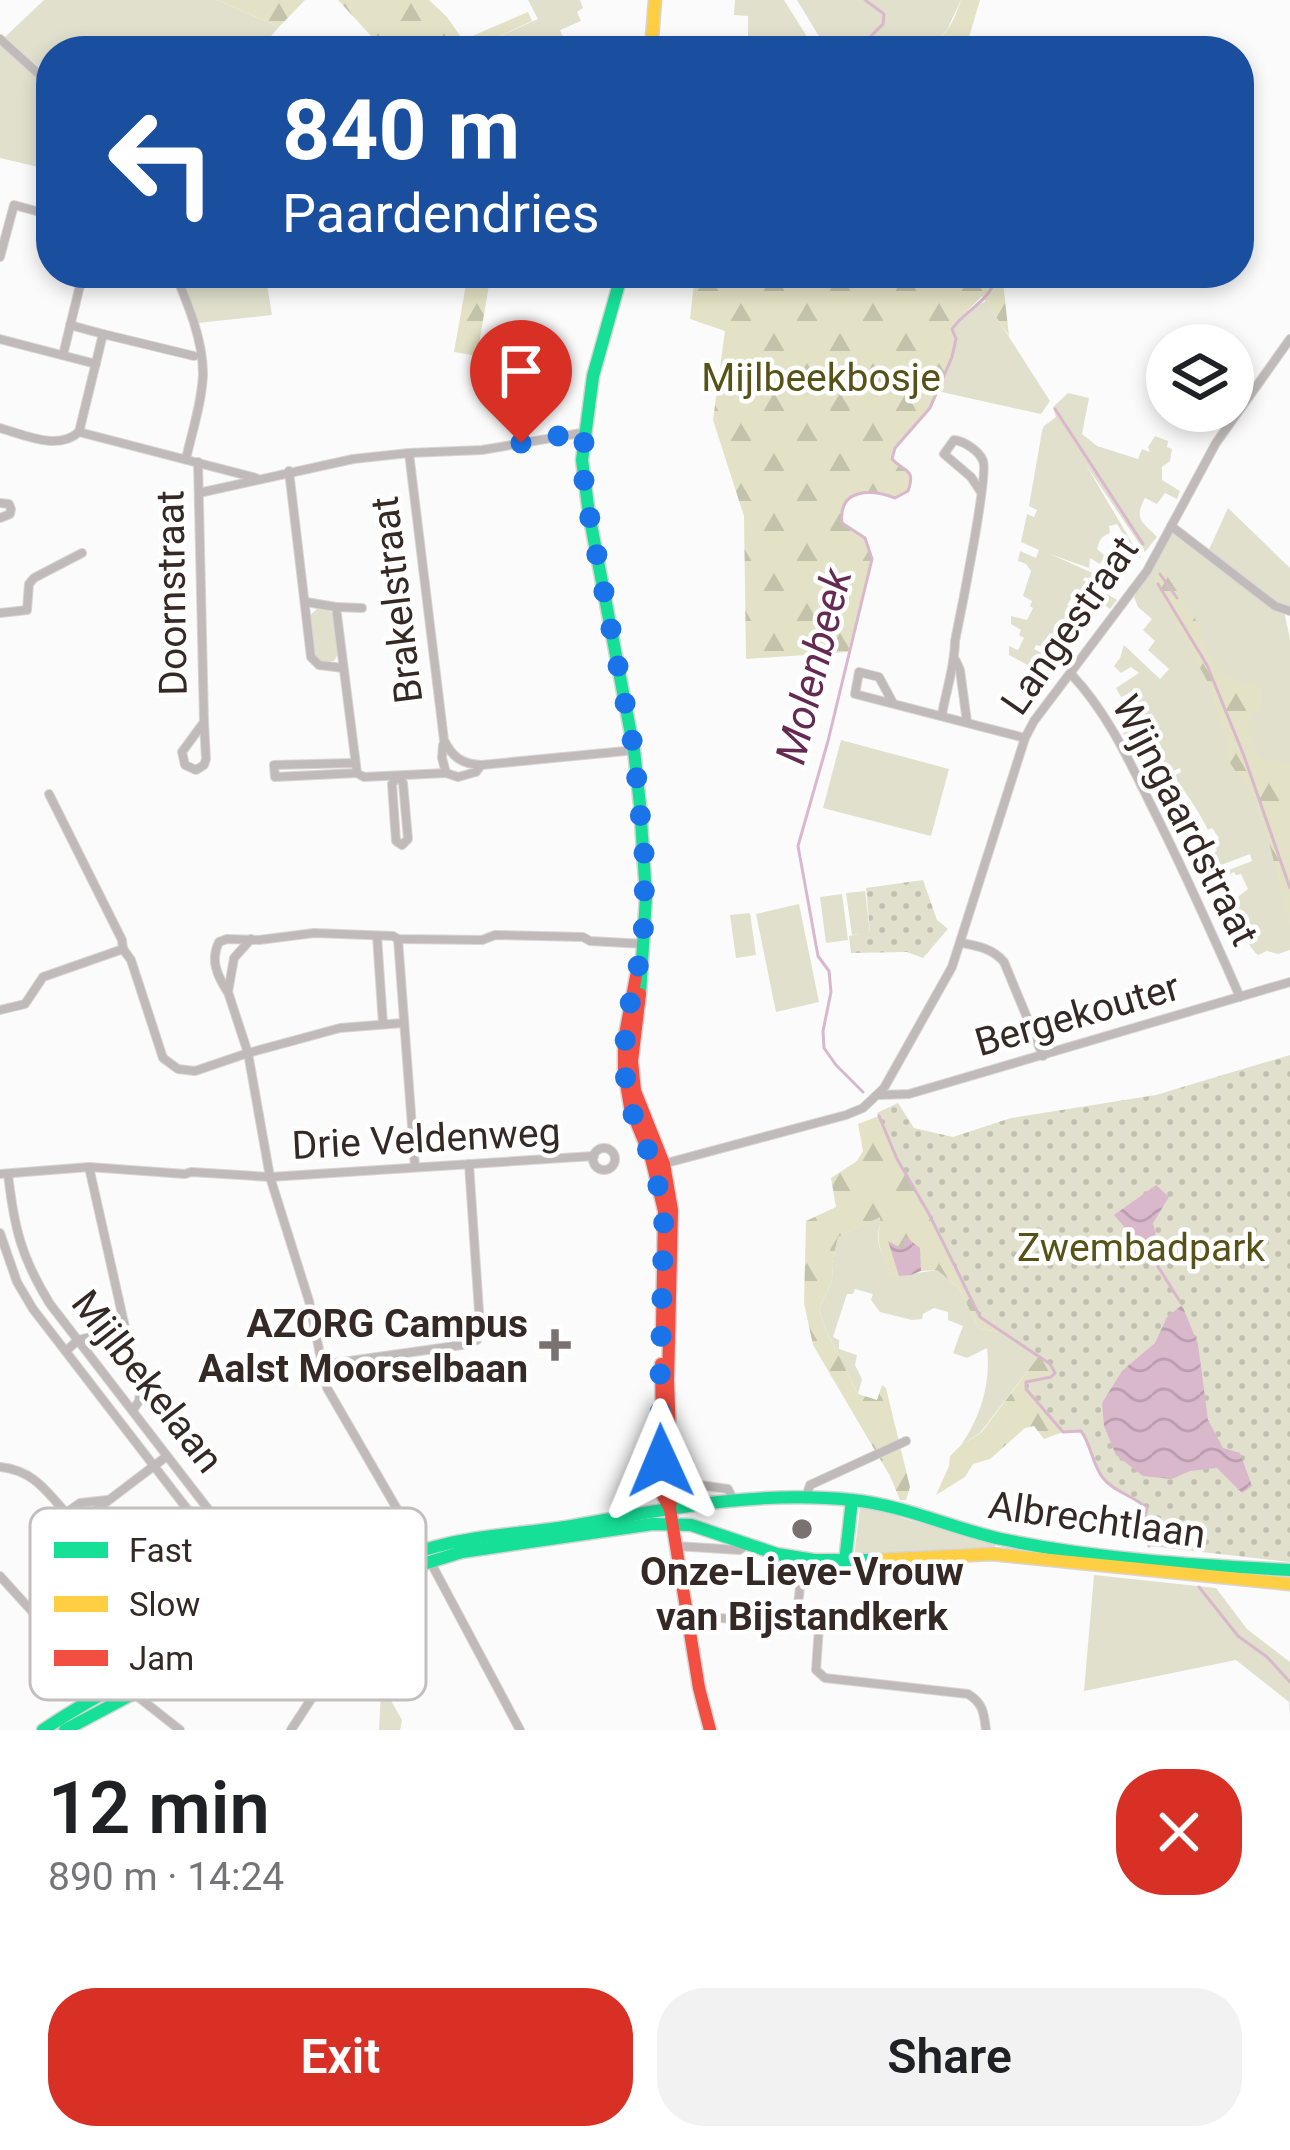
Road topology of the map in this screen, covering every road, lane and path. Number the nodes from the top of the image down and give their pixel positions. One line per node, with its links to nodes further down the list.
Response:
1 (655, 0): 2 (main road)
2 (652, 36)
3 (0, 39): 4 (street)
4 (36, 71)
5 (36, 211): 6 (street)
6 (0, 257)
7 (79, 288): 10 (street)
8 (182, 288): 21 (street)
9 (618, 288): 19 (main road)
10 (70, 325): 11 (street); 14 (street)
11 (104, 334): 15 (street); 16 (street)
12 (0, 339): 14 (street)
13 (1290, 339): 29 (street, Langestraat)
14 (63, 355): 16 (street)
15 (194, 356)
16 (96, 364): 18 (street)
17 (0, 428): 18 (street)
18 (79, 432): 21 (street)
19 (586, 432): 20 (street); 45 (main road)
20 (409, 452): 23 (street); 44 (street, Brakelstraat)
21 (186, 459): 22 (street)
22 (198, 462): 24 (street); 26 (street, Doornstraat)
23 (289, 471): 24 (street); 31 (street)
24 (258, 478): 26 (street)
25 (981, 492): 25 (street); 36 (street)
26 (199, 493): 41 (street, Doornstraat)
27 (0, 503): 28 (street)
28 (0, 518)
29 (1172, 526): 34 (street); 38 (street, Langestraat)
30 (82, 554): 35 (street)
31 (306, 602): 32 (street); 37 (street)
32 (335, 607): 33 (street); 37 (street)
33 (362, 608)
34 (1290, 611)
35 (0, 613)
36 (955, 659): 40 (street); 42 (street)
37 (343, 668): 47 (street)
38 (1071, 674): 43 (street, Langestraat); 59 (street, Wijngaardstraat)
39 (893, 703): 39 (street); 40 (street)
40 (942, 715): 42 (street)
41 (204, 722): 41 (street, Doornstraat)
42 (967, 722): 43 (street)
43 (1025, 738): 54 (street, Langestraat)
44 (444, 740): 46 (street, Brakelstraat); 48 (street, Brakelstraat)
45 (636, 750): 46 (street); 55 (main road)
46 (481, 764): 48 (street)
47 (355, 768): 47 (street); 49 (street)
48 (446, 773): 49 (street)
49 (398, 776): 49 (street)
50 (49, 794): 56 (street)
51 (377, 936): 52 (street); 53 (street); 62 (street)
52 (251, 939): 58 (street); 58 (street)
53 (398, 939): 55 (street); 61 (street)
54 (962, 943): 64 (street); 65 (street, Langestraat)
55 (646, 944): 68 (main road)
56 (123, 949): 60 (street); 63 (street)
57 (1290, 982): 59 (street, Bergekouter)
58 (228, 992): 63 (street)
59 (1240, 997): 64 (street, Bergekouter)
60 (0, 1010)
61 (403, 1023): 62 (street); 70 (street)
62 (383, 1024): 63 (street)
63 (248, 1053): 72 (street)
64 (1043, 1057): 65 (street, Bergekouter)
65 (879, 1094): 68 (street)
66 (591, 1159): 67 (street, Drie Veldenweg)
67 (470, 1164): 70 (street, Drie Veldenweg); 77 (street)
68 (659, 1166): 83 (main road); 92 (main road)
69 (88, 1167): 71 (street, Drie Veldenweg); 72 (street, Drie Veldenweg); 74 (street)
70 (415, 1167): 72 (street, Drie Veldenweg)
71 (4, 1174): 75 (street, Mijlbekelaan)
72 (270, 1177): 77 (street)
73 (0, 1233): 76 (street, Mijlbekelaan)
74 (124, 1329): 75 (street); 78 (street)
75 (78, 1340): 76 (street); 78 (street, Mijlbekelaan)
76 (66, 1352): 81 (street, Mijlbekelaan)
77 (321, 1365): 91 (street)
78 (133, 1410): 80 (street, Mijlbekelaan)
79 (906, 1441): 84 (street)
80 (167, 1456): 81 (street); 90 (street, Mijlbekelaan)
81 (154, 1466): 88 (street); 89 (street, Mijlbekelaan)
82 (0, 1467): 87 (street)
83 (670, 1480): 86 (street); 92 (main road)
84 (806, 1498): 85 (main road, Albrechtlaan); 86 (main road, Albrechtlaan)
85 (852, 1500): 98 (main road); 99 (main road, Albrechtlaan)
86 (733, 1501): 92 (main road, Albrechtlaan)
87 (61, 1508)
88 (73, 1508)
89 (186, 1508)
90 (207, 1508)
91 (397, 1508)
92 (670, 1509): 93 (main road); 96 (main road, Albrechtlaan)
93 (672, 1524): 94 (main road, Albrechtlaan); 95 (main road); 96 (main road, Albrechtlaan)
94 (748, 1544): 95 (street); 97 (main road, Albrechtlaan)
95 (676, 1546): 103 (main road)
96 (426, 1557): 113 (street)
97 (802, 1559): 98 (main road, Albrechtlaan); 104 (street)
98 (845, 1562): 101 (main road, Albrechtlaan)
99 (1290, 1570)
100 (0, 1576): 102 (street)
101 (1290, 1584)
102 (30, 1609)
103 (688, 1615): 104 (street); 114 (main road)
104 (796, 1624): 115 (street)
105 (89, 1700): 109 (main road)
106 (108, 1700): 110 (main road)
107 (141, 1700): 111 (street)
108 (311, 1700): 112 (street)
109 (43, 1730)
110 (64, 1730)
111 (180, 1730)
112 (291, 1730)
113 (520, 1730)
114 (710, 1730)
115 (986, 1730)

